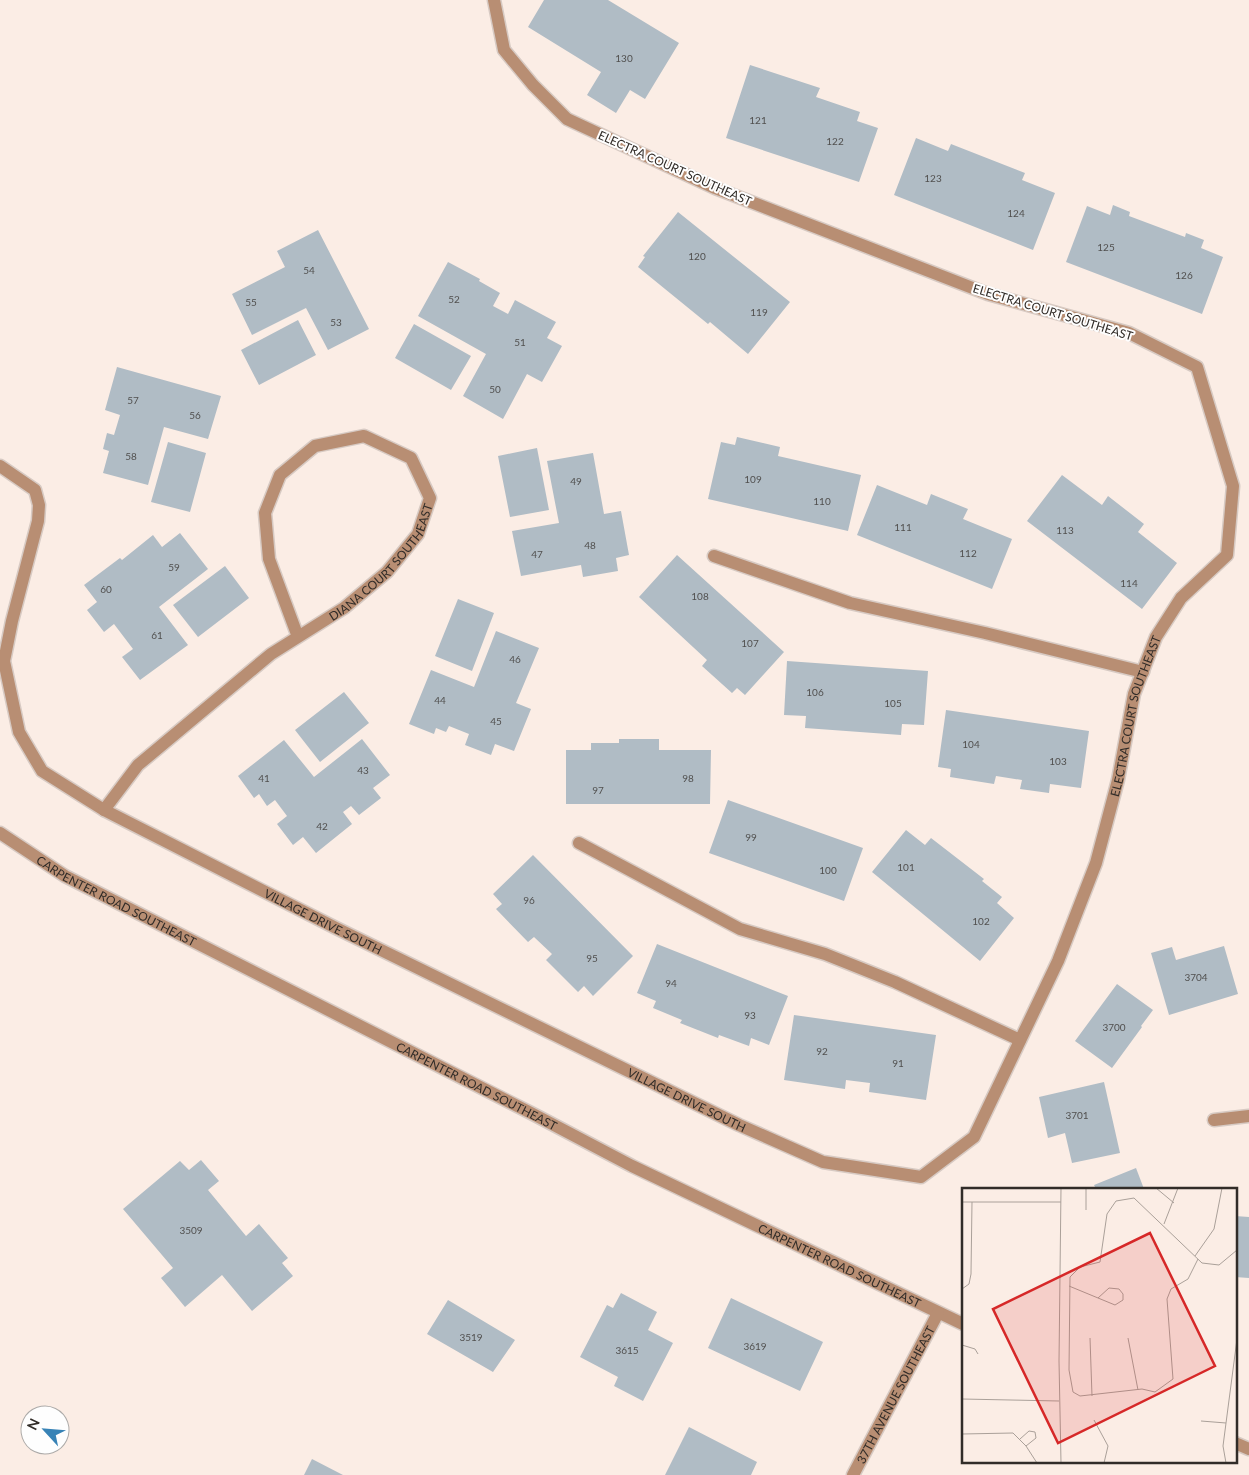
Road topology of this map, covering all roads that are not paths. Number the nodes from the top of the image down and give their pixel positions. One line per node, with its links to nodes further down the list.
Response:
1 (494, 0): 5 (street, ELECTRA COURT SOUTHEAST)
2 (0, 466): 6 (street, VILLAGE DRIVE SOUTH)
3 (714, 556): 5 (street)
4 (298, 637): 4 (street, DIANA COURT SOUTHEAST); 6 (street, DIANA COURT SOUTHEAST)
5 (1143, 672): 9 (street, ELECTRA COURT SOUTHEAST)
6 (104, 810): 12 (street, VILLAGE DRIVE SOUTH)
7 (0, 833): 13 (street, CARPENTER ROAD SOUTHEAST)
8 (579, 843): 9 (street)
9 (1020, 1040): 12 (street, ELECTRA COURT SOUTHEAST)
10 (1249, 1116): 11 (street)
11 (1214, 1120)
12 (921, 1177)
13 (938, 1313): 14 (street, CARPENTER ROAD SOUTHEAST); 17 (street, 37TH AVENUE SOUTHEAST)
14 (962, 1324)
15 (1236, 1443): 16 (street)
16 (1249, 1449)
17 (854, 1475)

